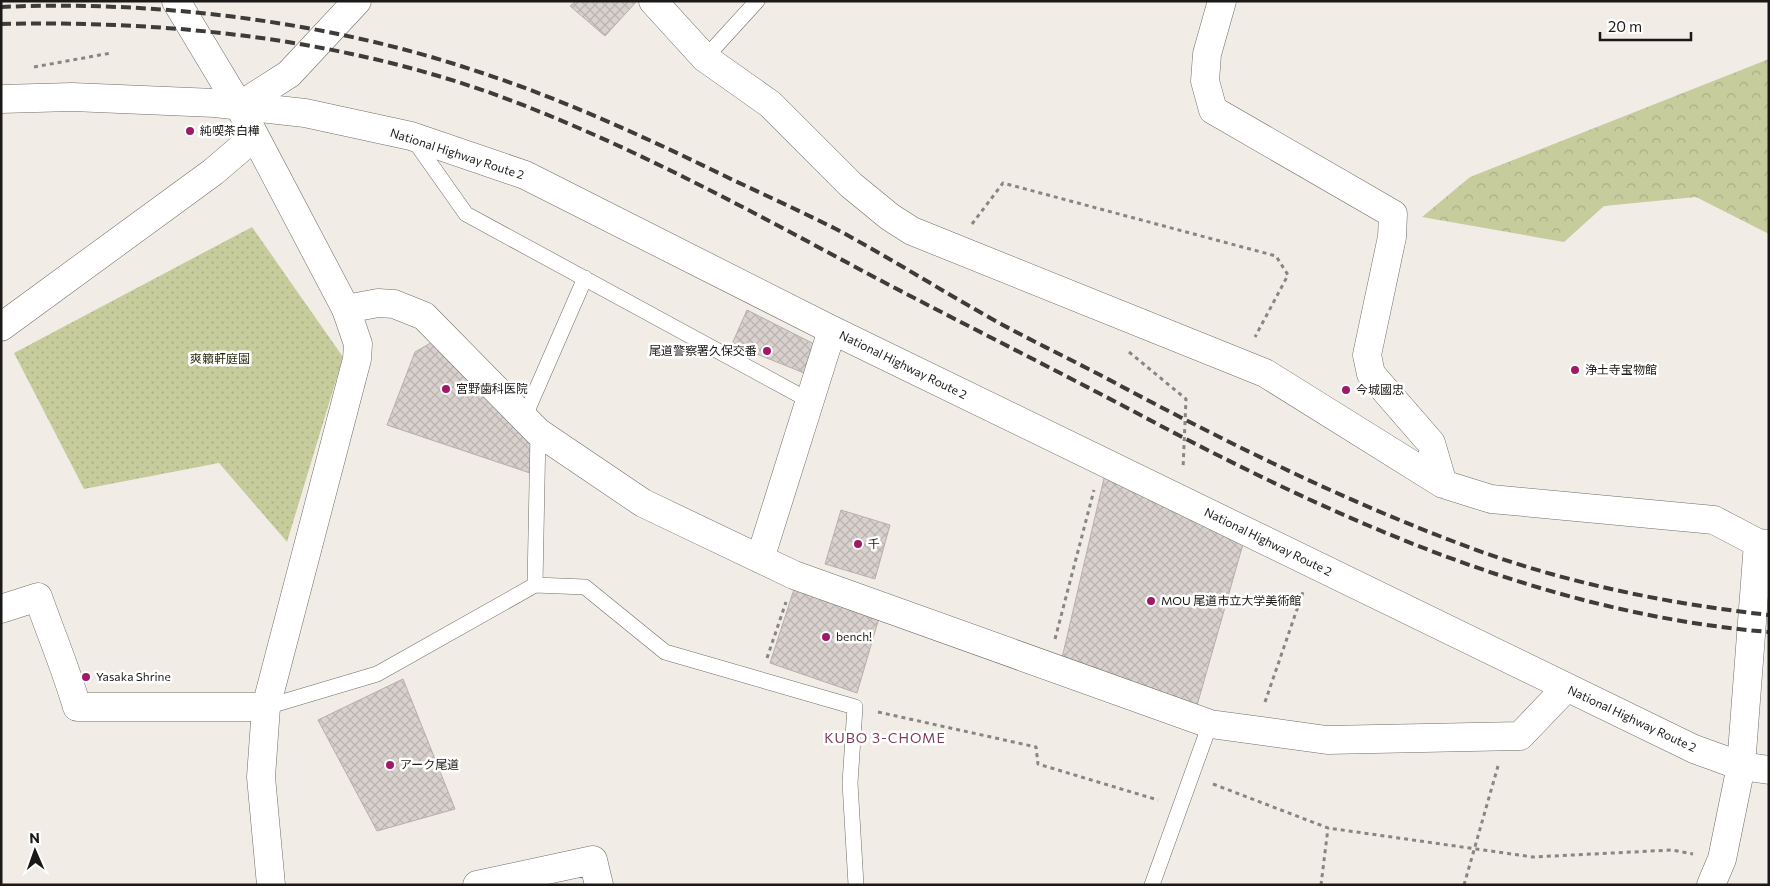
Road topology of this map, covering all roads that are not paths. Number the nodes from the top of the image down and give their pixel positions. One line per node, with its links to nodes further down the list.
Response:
1 (176, 1): 8 (main road)
2 (357, 1): 8 (main road)
3 (653, 1): 6 (main road)
4 (757, 1): 6 (lane)
5 (1222, 1): 17 (main road)
6 (705, 58): 17 (main road)
7 (1, 98): 8 (main road, National Highway Route 2)
8 (239, 106): 9 (main road); 10 (main road, National Highway Route 2)
9 (254, 136): 12 (main road); 13 (main road)
10 (410, 136): 11 (lane); 14 (main road, National Highway Route 2)
11 (585, 278): 15 (lane); 16 (lane)
12 (346, 309): 16 (main road); 23 (main road)
13 (1, 327)
14 (832, 330): 15 (main road); 22 (main road, National Highway Route 2)
15 (810, 401): 19 (main road)
16 (531, 425): 19 (main road); 20 (lane)
17 (1442, 484): 18 (main road)
18 (1764, 543): 25 (main road)
19 (760, 559): 24 (main road)
20 (535, 585): 23 (lane); 31 (lane)
21 (1, 609): 23 (main road)
22 (1566, 688): 24 (main road); 25 (main road, National Highway Route 2)
23 (266, 708): 28 (main road)
24 (1210, 724): 32 (lane)
25 (1741, 766): 26 (main road, National Highway Route 2); 27 (main road)
26 (1769, 770)
27 (1712, 884)
28 (271, 885)
29 (477, 885): 30 (main road)
30 (599, 885)
31 (856, 885)
32 (1152, 885)

